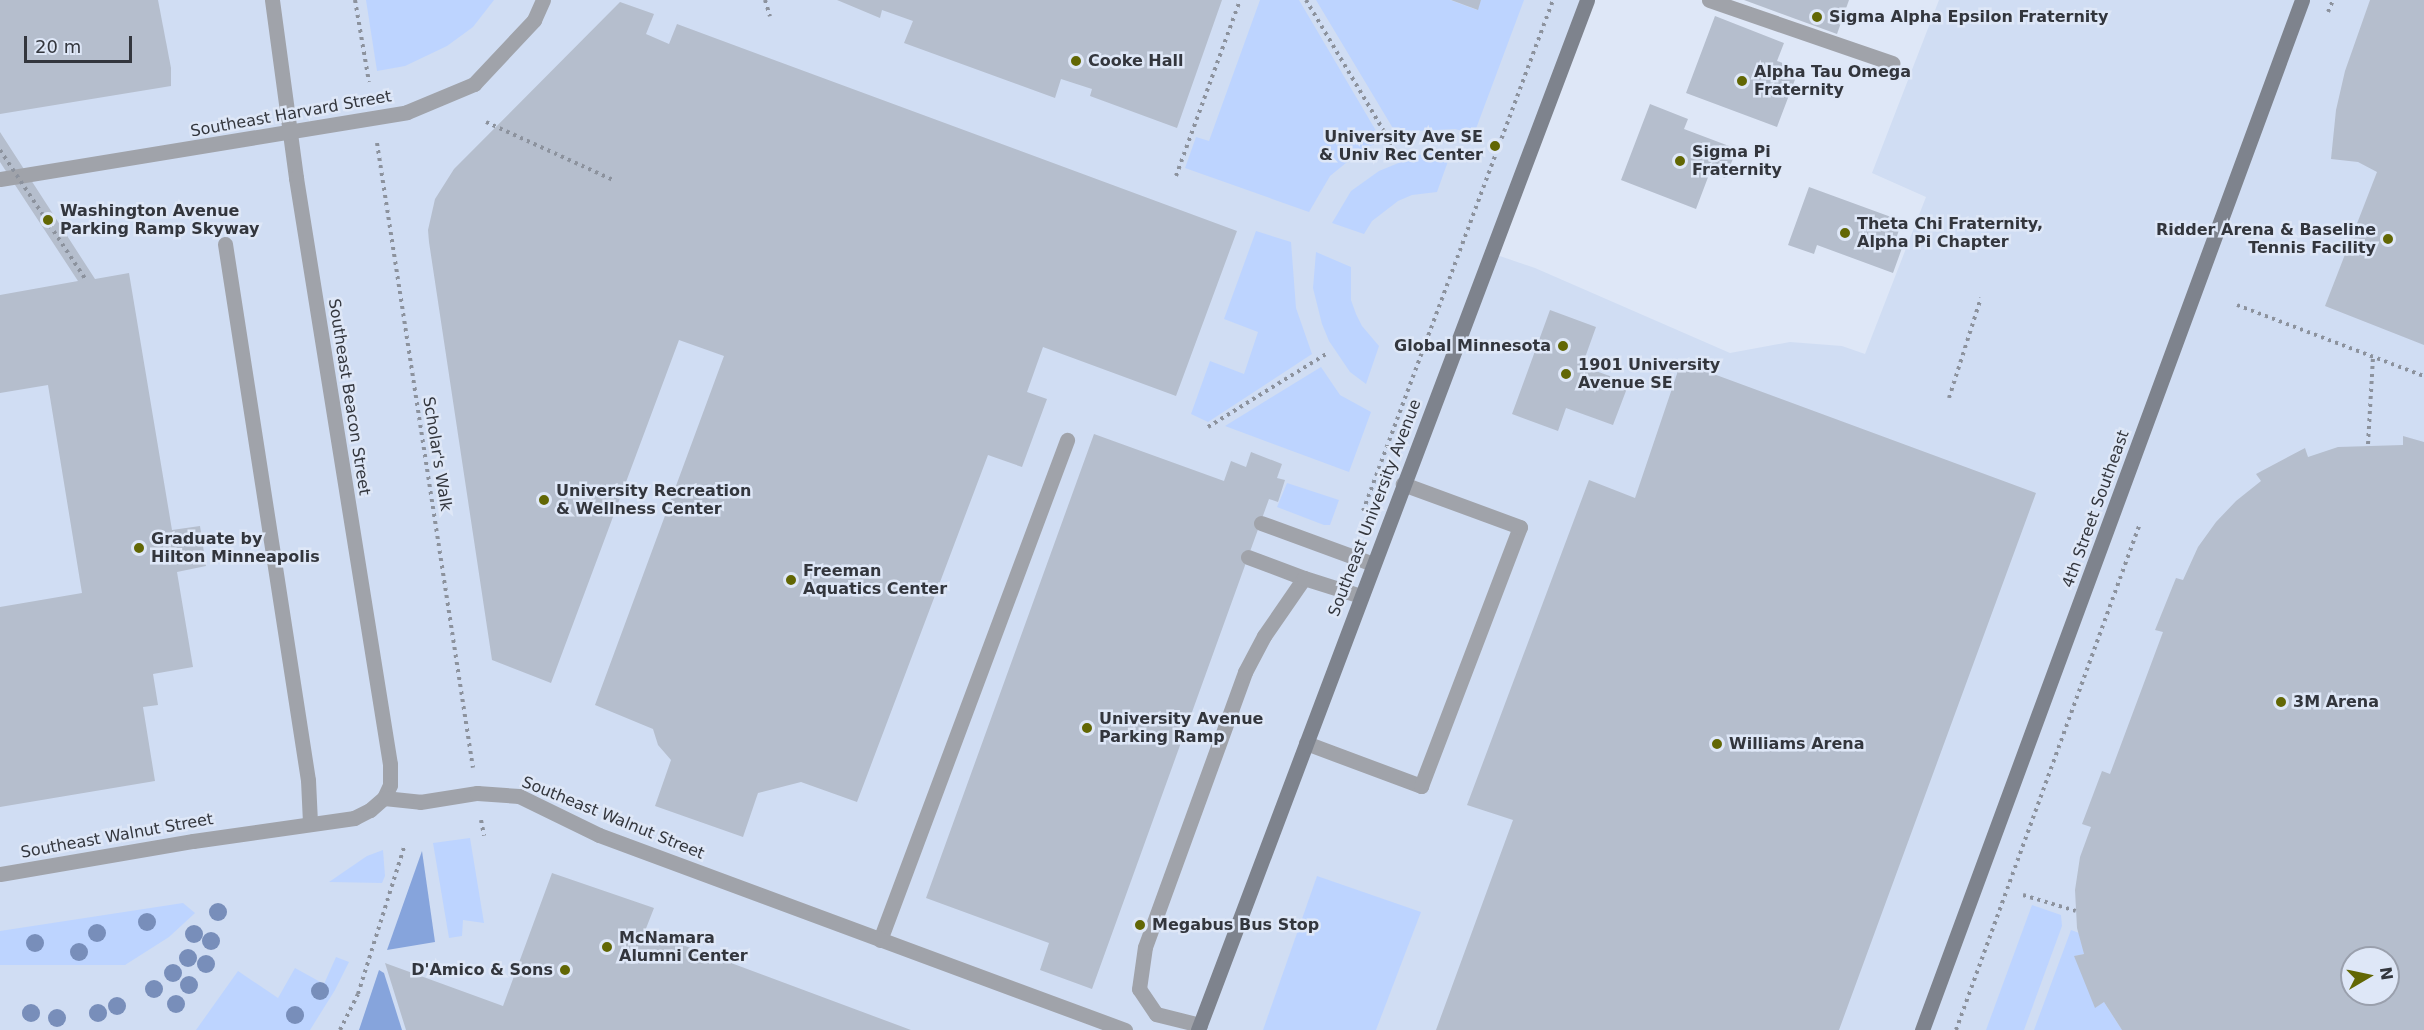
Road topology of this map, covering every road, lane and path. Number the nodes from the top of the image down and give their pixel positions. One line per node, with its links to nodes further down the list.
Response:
1 (272, 0): 17 (street, Southeast Beacon Street)
2 (355, 0): 15 (path)
3 (543, 0): 17 (street, Southeast Harvard Street)
4 (765, 0): 12 (path)
5 (1240, 0): 21 (path)
6 (1306, 0): 20 (path)
7 (1553, 0): 38 (path)
8 (1587, 0): 35 (main road, Southeast University Avenue)
9 (1709, 0): 14 (street)
10 (2302, 0): 57 (main road, 4th Street Southeast)
11 (2333, 0): 13 (path)
12 (770, 16)
13 (2325, 22)
14 (1892, 63)
15 (369, 82)
16 (486, 122): 23 (path)
17 (291, 133): 22 (street, Southeast Harvard Street); 45 (street, Southeast Beacon Street)
18 (376, 140): 44 (path, Scholar's Walk)
19 (0, 150): 25 (path, bridge)
20 (1395, 150)
21 (1176, 176)
22 (0, 179)
23 (613, 180)
24 (225, 244): 47 (street)
25 (86, 280)
26 (1981, 298): 31 (path)
27 (2237, 305): 29 (path)
28 (1328, 353): 32 (path)
29 (2373, 357): 30 (path); 34 (path)
30 (2424, 376)
31 (1949, 398)
32 (1208, 427)
33 (1067, 440): 53 (street)
34 (2368, 444)
35 (1403, 484): 40 (main road, Southeast University Avenue); 43 (street)
36 (2143, 514): 58 (path)
37 (1261, 523): 38 (street)
38 (1347, 554): 40 (street)
39 (1248, 557): 41 (street)
40 (1373, 564): 42 (main road, Southeast University Avenue)
41 (1304, 578): 42 (street); 54 (street)
42 (1361, 596): 43 (main road, Southeast University Avenue)
43 (1306, 743): 54 (main road, Southeast University Avenue)
44 (474, 771)
45 (384, 798): 47 (street, Southeast Walnut Street); 53 (street, Southeast Walnut Street)
46 (480, 816): 48 (path)
47 (310, 824): 50 (street, Southeast Walnut Street)
48 (484, 836)
49 (404, 847): 55 (path)
50 (0, 874)
51 (2023, 895): 52 (path)
52 (2076, 911)
53 (880, 940): 56 (street, Southeast Walnut Street)
54 (1199, 1028)
55 (340, 1030)
56 (1125, 1030)
57 (1922, 1030)
58 (1956, 1030)

